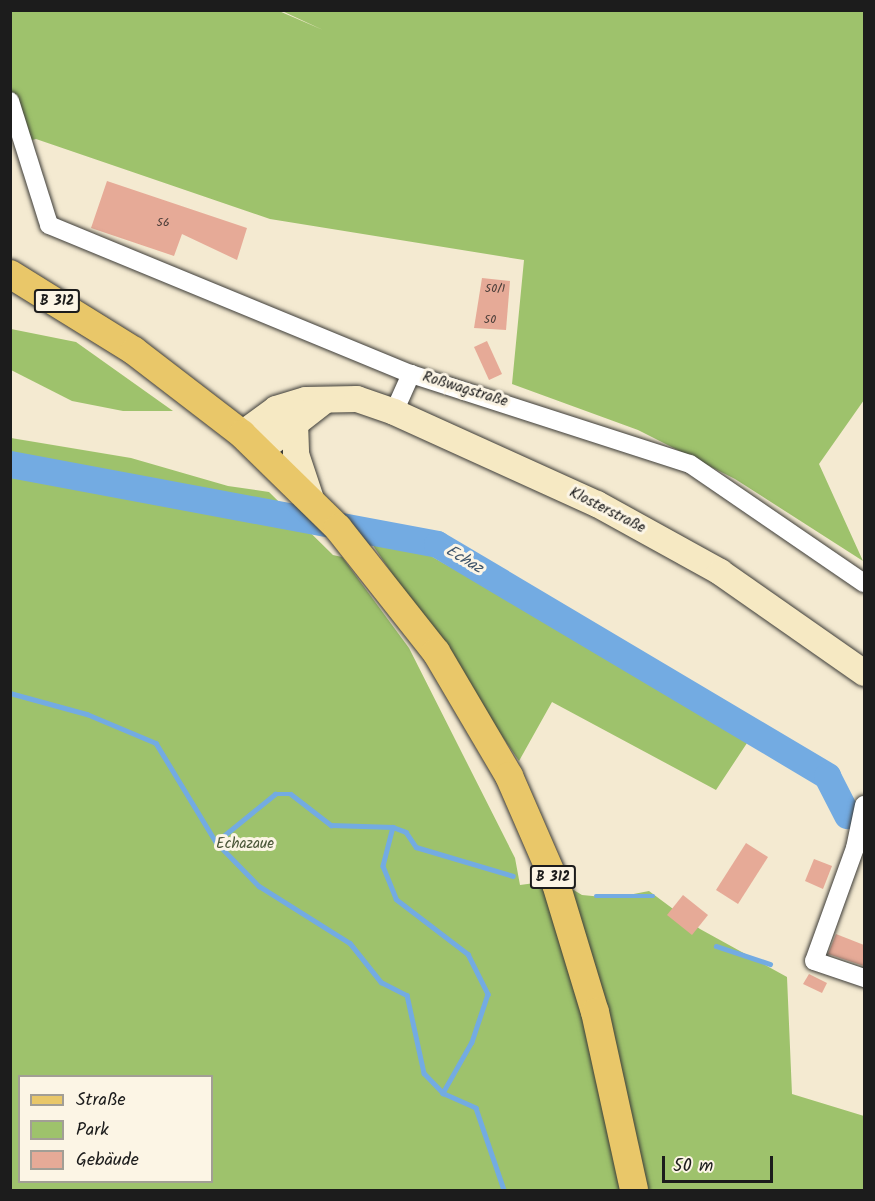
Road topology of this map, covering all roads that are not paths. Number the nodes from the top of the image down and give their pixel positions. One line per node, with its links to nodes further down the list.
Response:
1 (10, 101): 3 (street, Roßwagstraße)
2 (10, 274): 7 (main road, B 312)
3 (411, 374): 5 (street); 9 (street, Roßwagstraße)
4 (327, 399): 5 (main road, Klosterstraße); 6 (main road); 7 (main road, Klosterstraße)
5 (394, 412): 10 (main road, Klosterstraße)
6 (295, 422): 7 (main road); 8 (main road)
7 (251, 443): 8 (main road, B 312)
8 (317, 505): 13 (main road, B 312)
9 (864, 583)
10 (864, 673)
11 (864, 805): 12 (street)
12 (864, 978)
13 (634, 1191)

